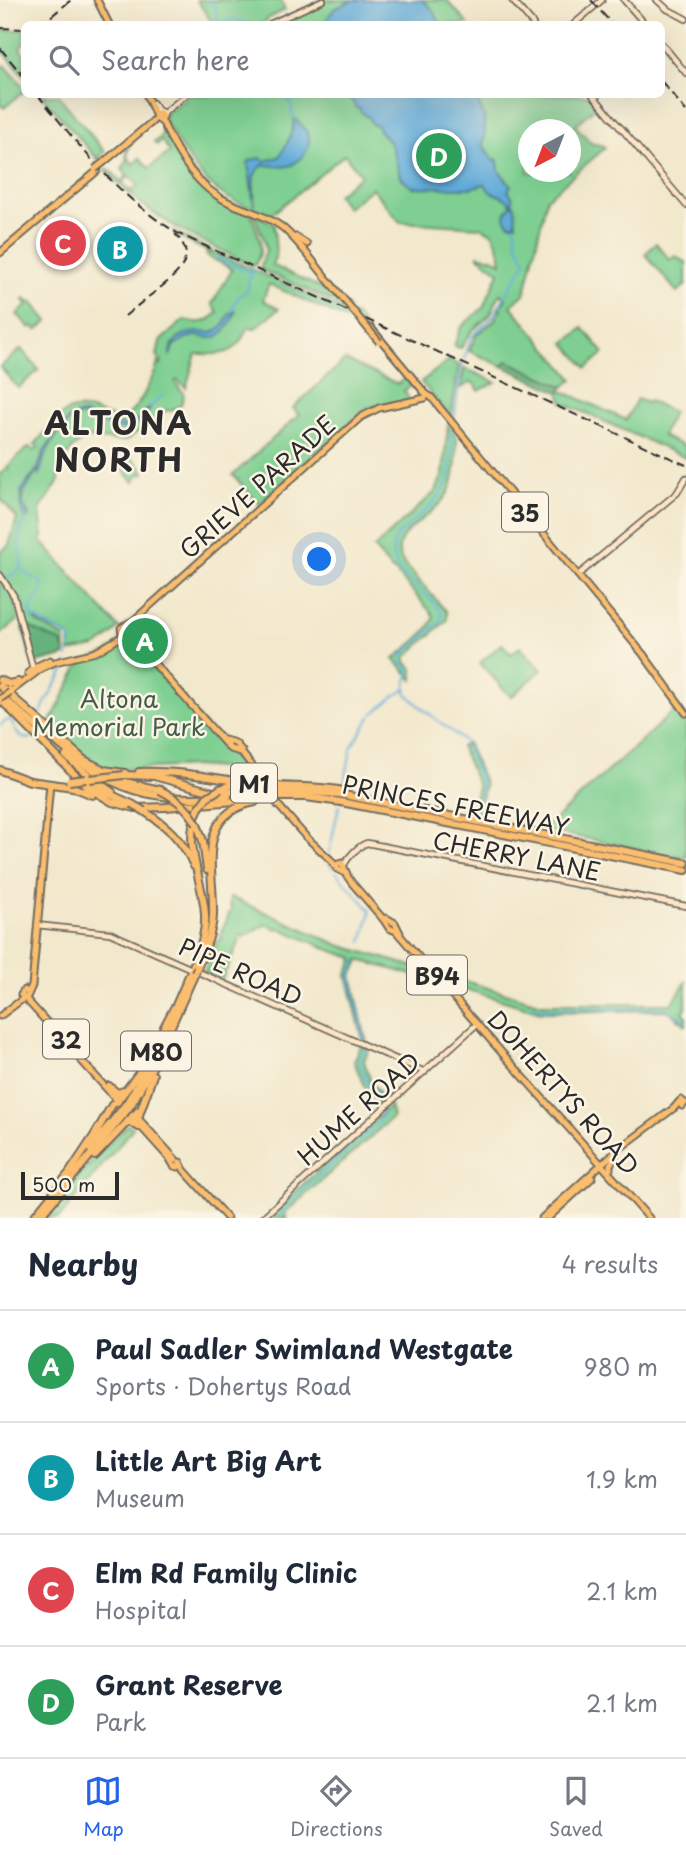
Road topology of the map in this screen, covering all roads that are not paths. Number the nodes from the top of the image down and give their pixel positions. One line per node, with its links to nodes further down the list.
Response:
1 (98, 0): 10 (main road)
2 (317, 0): 8 (street)
3 (323, 0): 8 (street)
4 (512, 0): 12 (street)
5 (602, 0): 13 (street)
6 (624, 0): 14 (street)
7 (657, 0): 9 (street)
8 (290, 13): 11 (street)
9 (686, 19)
10 (108, 21)
11 (274, 21)
12 (530, 21)
13 (578, 21)
14 (642, 21)
15 (665, 48): 16 (street)
16 (686, 73)
17 (149, 98): 20 (main road, 35)
18 (181, 98): 20 (street)
19 (595, 98): 23 (street)
20 (159, 116): 21 (main road, bridge); 25 (main road, 35)
21 (96, 170): 22 (main road); 26 (main road)
22 (64, 199): 24 (main road); 24 (main road)
23 (686, 205)
24 (54, 207): 26 (main road)
25 (259, 213): 27 (main road, 35); 27 (main road, 35)
26 (0, 252)
27 (333, 284): 28 (main road, 35, bridge)
28 (427, 398): 30 (main road, 35); 33 (main road, GRIEVE PARADE); 33 (main road, GRIEVE PARADE)
29 (685, 481): 32 (street)
30 (512, 498): 32 (main road, 35); 32 (main road, 35)
31 (0, 575): 34 (street)
32 (578, 576): 37 (main road, 35)
33 (126, 630): 34 (main road, GRIEVE PARADE); 52 (main road, DOHERTYS ROAD / B94, bridge)
34 (33, 665): 35 (main road, GRIEVE PARADE); 36 (main road, GRIEVE PARADE)
35 (18, 682): 36 (main road, GRIEVE PARADE); 36 (highway)
36 (2, 693): 38 (highway, M1)
37 (683, 712)
38 (42, 731): 39 (highway, M1); 40 (highway, M1); 41 (highway); 44 (highway, M1); 48 (highway); 49 (highway, M1)
39 (53, 733): 41 (highway); 50 (highway, PRINCES FREEWAY / M1)
40 (59, 748): 47 (highway, M1); 48 (highway)
41 (83, 762): 56 (highway, bridge)
42 (0, 768): 43 (highway)
43 (47, 786): 44 (highway, bridge); 49 (highway); 55 (main road); 55 (main road)
44 (286, 791): 45 (highway, PRINCES FREEWAY / M1)
45 (361, 797): 50 (highway, PRINCES FREEWAY / M1); 56 (highway, bridge)
46 (341, 802): 47 (highway, PRINCES FREEWAY / M1); 53 (highway, PRINCES FREEWAY / M1); 56 (highway)
47 (218, 803): 49 (highway, M1)
48 (132, 804): 56 (highway, bridge)
49 (124, 806)
50 (416, 809): 51 (highway, PRINCES FREEWAY / M1)
51 (686, 863)
52 (341, 865): 54 (street, CHERRY LANE); 60 (main road, DOHERTYS ROAD / B94)
53 (686, 870)
54 (686, 906)
55 (35, 925): 57 (main road); 61 (street, PIPE ROAD)
56 (207, 934): 58 (highway, M80)
57 (25, 995): 59 (main road, 32); 62 (main road, 32); 65 (main road, 32)
58 (177, 1007): 63 (highway); 67 (highway, M80, bridge); 69 (highway)
59 (0, 1014)
60 (477, 1025): 61 (street, HUME ROAD); 64 (main road, DOHERTYS ROAD / B94); 64 (main road, DOHERTYS ROAD / B94)
61 (425, 1072): 82 (street, HUME ROAD)
62 (109, 1086): 63 (highway); 65 (main road, 32)
63 (128, 1087): 65 (highway)
64 (537, 1091): 68 (main road, DOHERTYS ROAD / B94)
65 (116, 1098): 69 (main road, 32); 75 (highway)
66 (683, 1102): 72 (main road)
67 (122, 1113): 75 (highway, M80); 76 (highway, M80)
68 (561, 1117): 71 (main road, DOHERTYS ROAD / B94); 74 (main road, DOHERTYS ROAD / B94)
69 (133, 1118): 70 (highway); 73 (main road, 32); 76 (highway)
70 (139, 1127): 73 (main road)
71 (595, 1153): 72 (main road); 74 (main road, DOHERTYS ROAD / B94)
72 (612, 1156): 74 (main road)
73 (177, 1165): 81 (main road)
74 (602, 1166): 77 (main road, DOHERTYS ROAD / B94); 77 (main road, DOHERTYS ROAD / B94); 83 (main road); 84 (main road)
75 (66, 1178): 79 (highway, M80)
76 (64, 1187): 80 (highway, M80)
77 (630, 1195): 78 (main road, DOHERTYS ROAD / B94)
78 (650, 1217)
79 (33, 1218)
80 (39, 1218)
81 (225, 1218)
82 (262, 1218)
83 (542, 1218)
84 (548, 1218)

